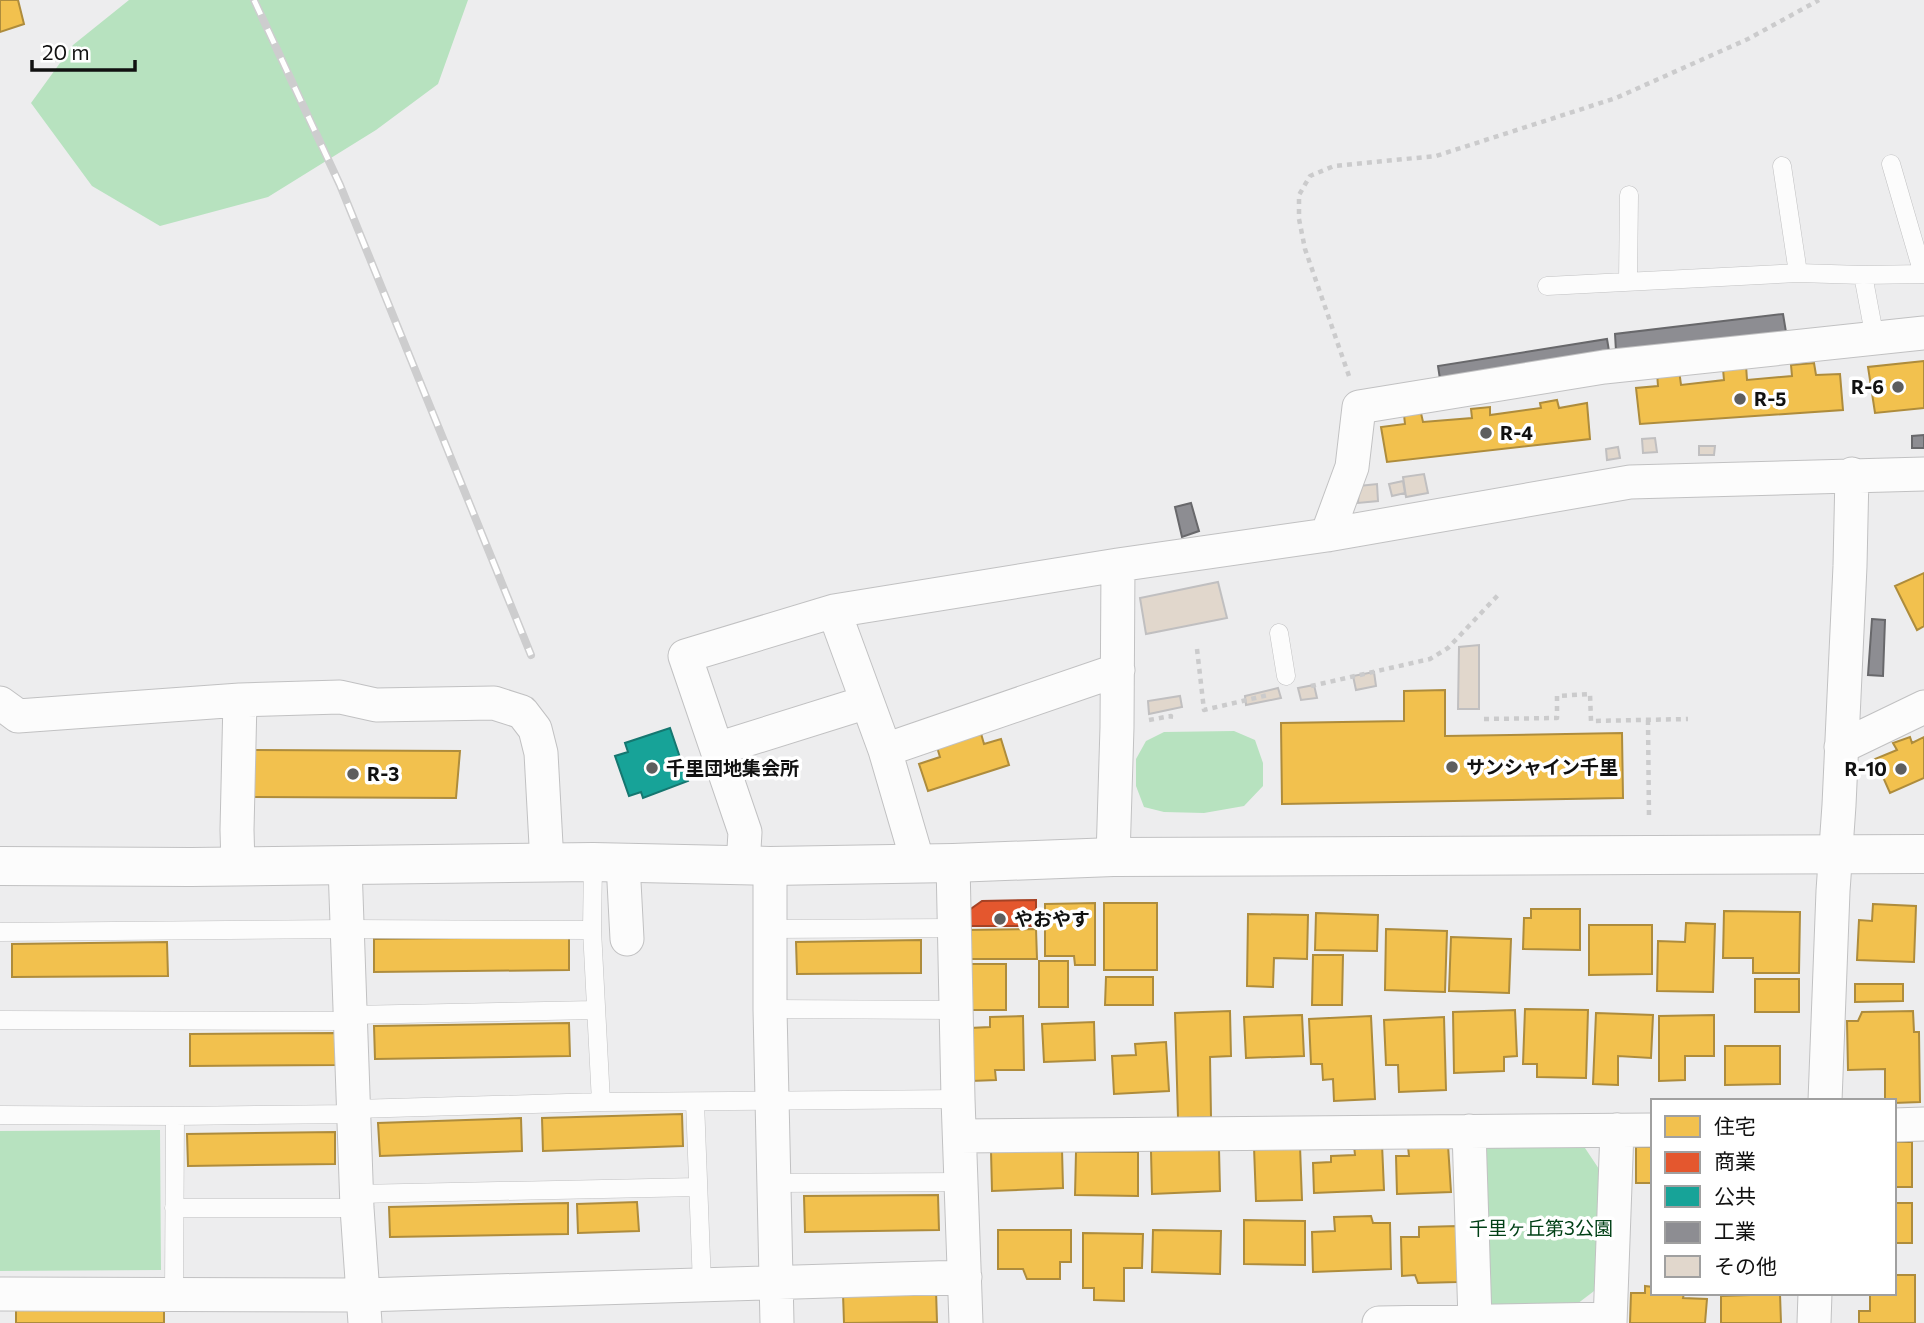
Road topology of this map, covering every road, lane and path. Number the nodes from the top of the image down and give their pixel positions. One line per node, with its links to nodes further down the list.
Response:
1 (1819, 0): 12 (path)
2 (1891, 164): 6 (lane)
3 (1782, 166): 5 (lane)
4 (1629, 195): 8 (lane)
5 (1798, 272): 7 (lane); 8 (lane)
6 (1923, 274): 7 (lane)
7 (1864, 275): 11 (lane)
8 (1628, 282): 9 (lane)
9 (1547, 286)
10 (1924, 333): 11 (street)
11 (1875, 339): 12 (street)
12 (1360, 407): 15 (street)
13 (1852, 474): 14 (street); 15 (street); 32 (street)
14 (1924, 474)
15 (1327, 535): 16 (street)
16 (1118, 565): 18 (street); 21 (street)
17 (1500, 593): 23 (path)
18 (834, 611): 26 (street); 33 (street)
19 (1279, 633): 22 (lane)
20 (1197, 649): 24 (path)
21 (1118, 670): 34 (street); 38 (street)
22 (1286, 676)
23 (1301, 688)
24 (1276, 693)
25 (240, 700): 27 (street); 39 (street); 43 (street)
26 (867, 702): 33 (street); 34 (street)
27 (0, 703)
28 (1924, 707): 32 (street)
29 (1484, 719): 31 (path)
30 (1688, 719): 31 (path)
31 (1648, 720): 35 (path)
32 (1841, 747): 37 (street)
33 (717, 749): 45 (street)
34 (885, 750): 41 (street)
35 (1648, 826)
36 (1924, 854): 37 (street)
37 (1836, 855): 38 (street); 58 (street)
38 (1113, 857): 41 (street)
39 (547, 863): 40 (street); 44 (street)
40 (608, 863): 45 (street); 49 (lane); 51 (street)
41 (936, 863): 45 (street); 46 (street)
42 (0, 866): 43 (street)
43 (238, 866): 44 (street)
44 (345, 866): 47 (street)
45 (757, 866): 48 (street)
46 (953, 928): 48 (lane); 54 (street)
47 (348, 929): 49 (lane); 50 (lane); 55 (street)
48 (769, 929): 52 (street)
49 (592, 930): 53 (lane)
50 (0, 932)
51 (627, 939)
52 (770, 1009): 54 (lane); 61 (street)
53 (595, 1010): 55 (lane); 59 (lane)
54 (956, 1010): 57 (street)
55 (351, 1018): 56 (lane); 62 (street)
56 (0, 1020)
57 (958, 1099): 61 (lane); 70 (street)
58 (1825, 1099)
59 (601, 1102): 60 (lane); 62 (lane)
60 (695, 1102): 61 (lane); 73 (lane)
61 (772, 1102): 72 (street)
62 (355, 1112): 64 (lane); 74 (street)
63 (0, 1115): 64 (lane)
64 (175, 1116): 75 (lane)
65 (1924, 1124): 66 (street)
66 (1896, 1125)
67 (1617, 1130): 68 (street); 69 (street); 84 (street)
68 (1651, 1130)
69 (1469, 1131): 70 (street); 83 (street)
70 (960, 1136): 71 (street)
71 (961, 1182): 72 (lane); 76 (street)
72 (774, 1183): 77 (street)
73 (698, 1187): 74 (lane); 78 (lane)
74 (357, 1201): 75 (lane); 82 (street)
75 (174, 1208): 80 (lane)
76 (965, 1277): 77 (street); 86 (street)
77 (775, 1281): 78 (street); 85 (street)
78 (702, 1285): 82 (street)
79 (0, 1294): 80 (street)
80 (174, 1294): 82 (street)
81 (1815, 1295): 88 (street)
82 (364, 1309)
83 (1475, 1320): 84 (street); 87 (street)
84 (1610, 1321)
85 (777, 1323)
86 (966, 1323)
87 (1379, 1323)
88 (1814, 1323)

